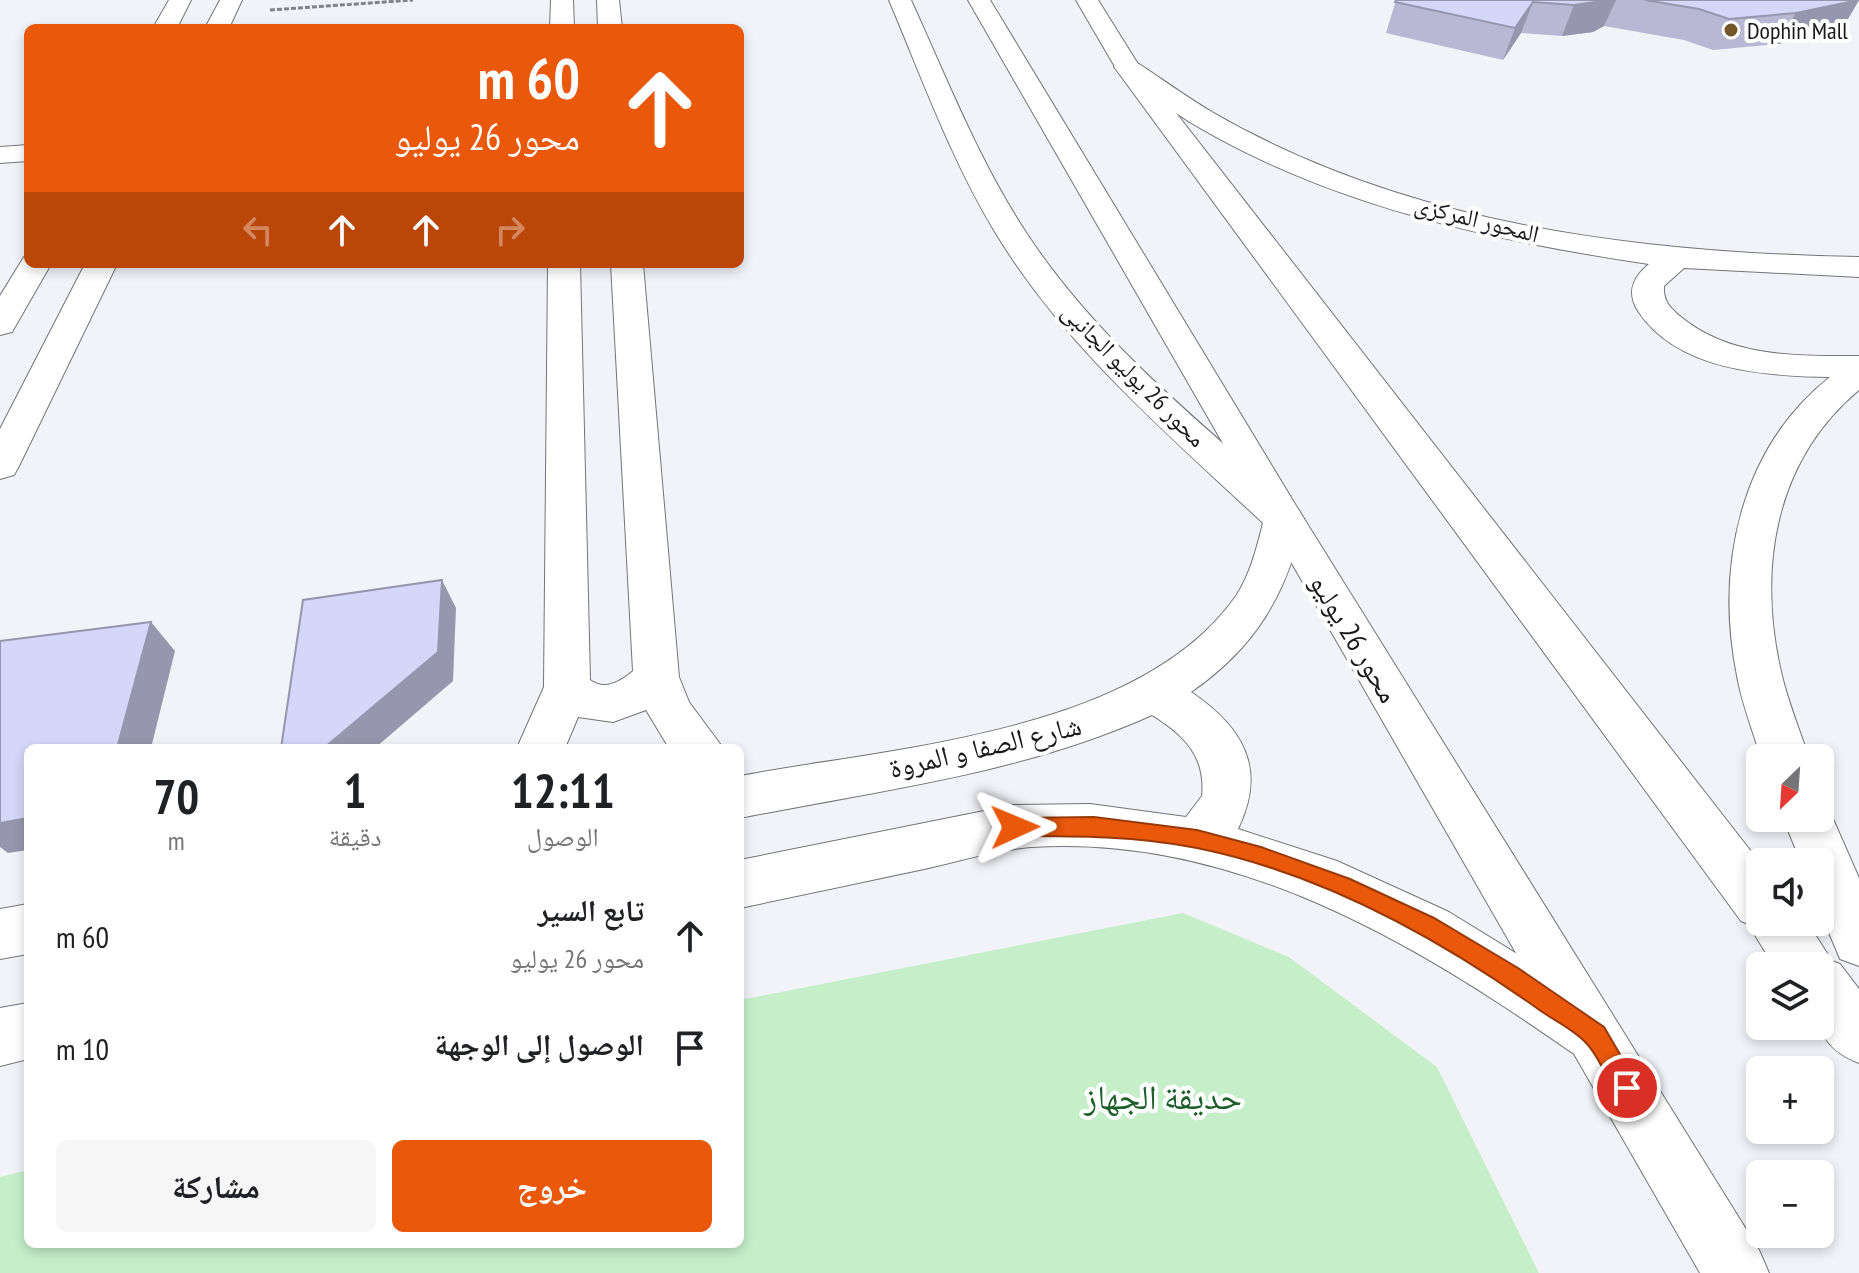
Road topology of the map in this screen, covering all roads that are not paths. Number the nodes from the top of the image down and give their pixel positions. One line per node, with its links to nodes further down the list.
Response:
1 (180, 0): 7 (main road)
2 (562, 0): 8 (main road)
3 (608, 0): 9 (main road)
4 (900, 0): 22 (main road, محور 26 يوليو الجانبى)
5 (979, 0): 22 (main road, محور 26 يوليو)
6 (1087, 0): 10 (main road)
7 (167, 24)
8 (562, 24)
9 (610, 24)
10 (1127, 67): 13 (main road, المحور المركزى); 33 (main road)
11 (24, 153): 12 (main road)
12 (0, 155)
13 (1678, 257): 14 (main road, المحور المركزى); 20 (main road)
14 (1859, 267)
15 (33, 268): 19 (main road)
16 (99, 268): 21 (main road)
17 (564, 268): 24 (main road)
18 (627, 268): 23 (main road)
19 (0, 325)
20 (1859, 369): 28 (main road)
21 (0, 466)
22 (1284, 519): 25 (main road, شارع الصفا و المروة); 40 (main road, محور 26 يوليو)
23 (656, 677): 24 (main road); 27 (main road)
24 (567, 687): 26 (main road)
25 (1155, 694): 29 (main road, شارع الصفا و المروة); 31 (main road)
26 (543, 744)
27 (695, 744)
28 (1781, 744)
29 (753, 787)
30 (1814, 832): 36 (main road)
31 (1197, 839): 32 (main road); 40 (main road)
32 (744, 883)
33 (1746, 885)
34 (24, 930): 35 (main road)
35 (0, 934)
36 (1859, 941)
37 (1834, 1002): 39 (main road)
38 (24, 1032): 41 (main road)
39 (1859, 1035)
40 (1595, 1036): 42 (main road, محور 26 يوليو)
41 (0, 1037)
42 (1736, 1273)

